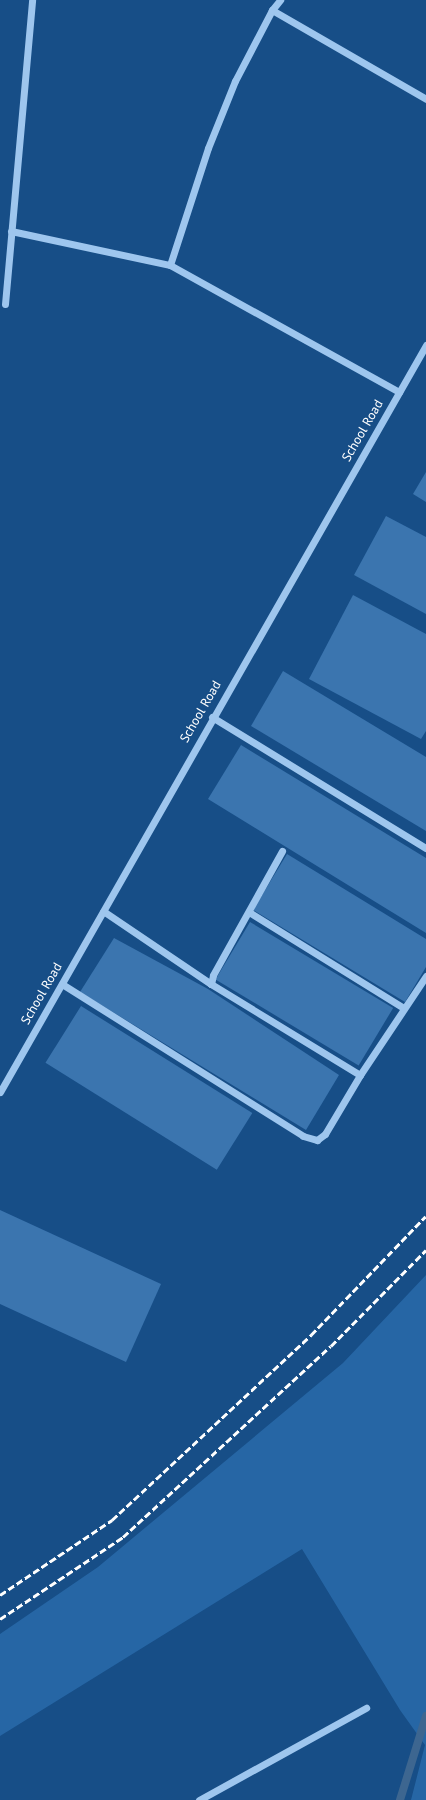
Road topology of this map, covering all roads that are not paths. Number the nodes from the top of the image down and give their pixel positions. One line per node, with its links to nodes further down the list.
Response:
1 (32, 0): 5 (street)
2 (280, 0): 3 (street)
3 (272, 10): 4 (street); 6 (street)
4 (426, 99)
5 (11, 231): 6 (street); 7 (street)
6 (170, 265): 9 (street)
7 (5, 304)
8 (426, 345): 9 (street, School Road)
9 (400, 392): 10 (street, School Road)
10 (212, 717): 11 (street); 13 (street, School Road)
11 (426, 848)
12 (282, 851): 14 (street)
13 (103, 911): 16 (street, School Road); 17 (street)
14 (249, 912): 17 (street); 18 (street)
15 (426, 976): 18 (street)
16 (62, 984): 19 (street); 20 (street, School Road)
17 (211, 984): 19 (street)
18 (404, 1008): 19 (street)
19 (360, 1075)
20 (0, 1092)
21 (366, 1708): 22 (street)
22 (199, 1800)

